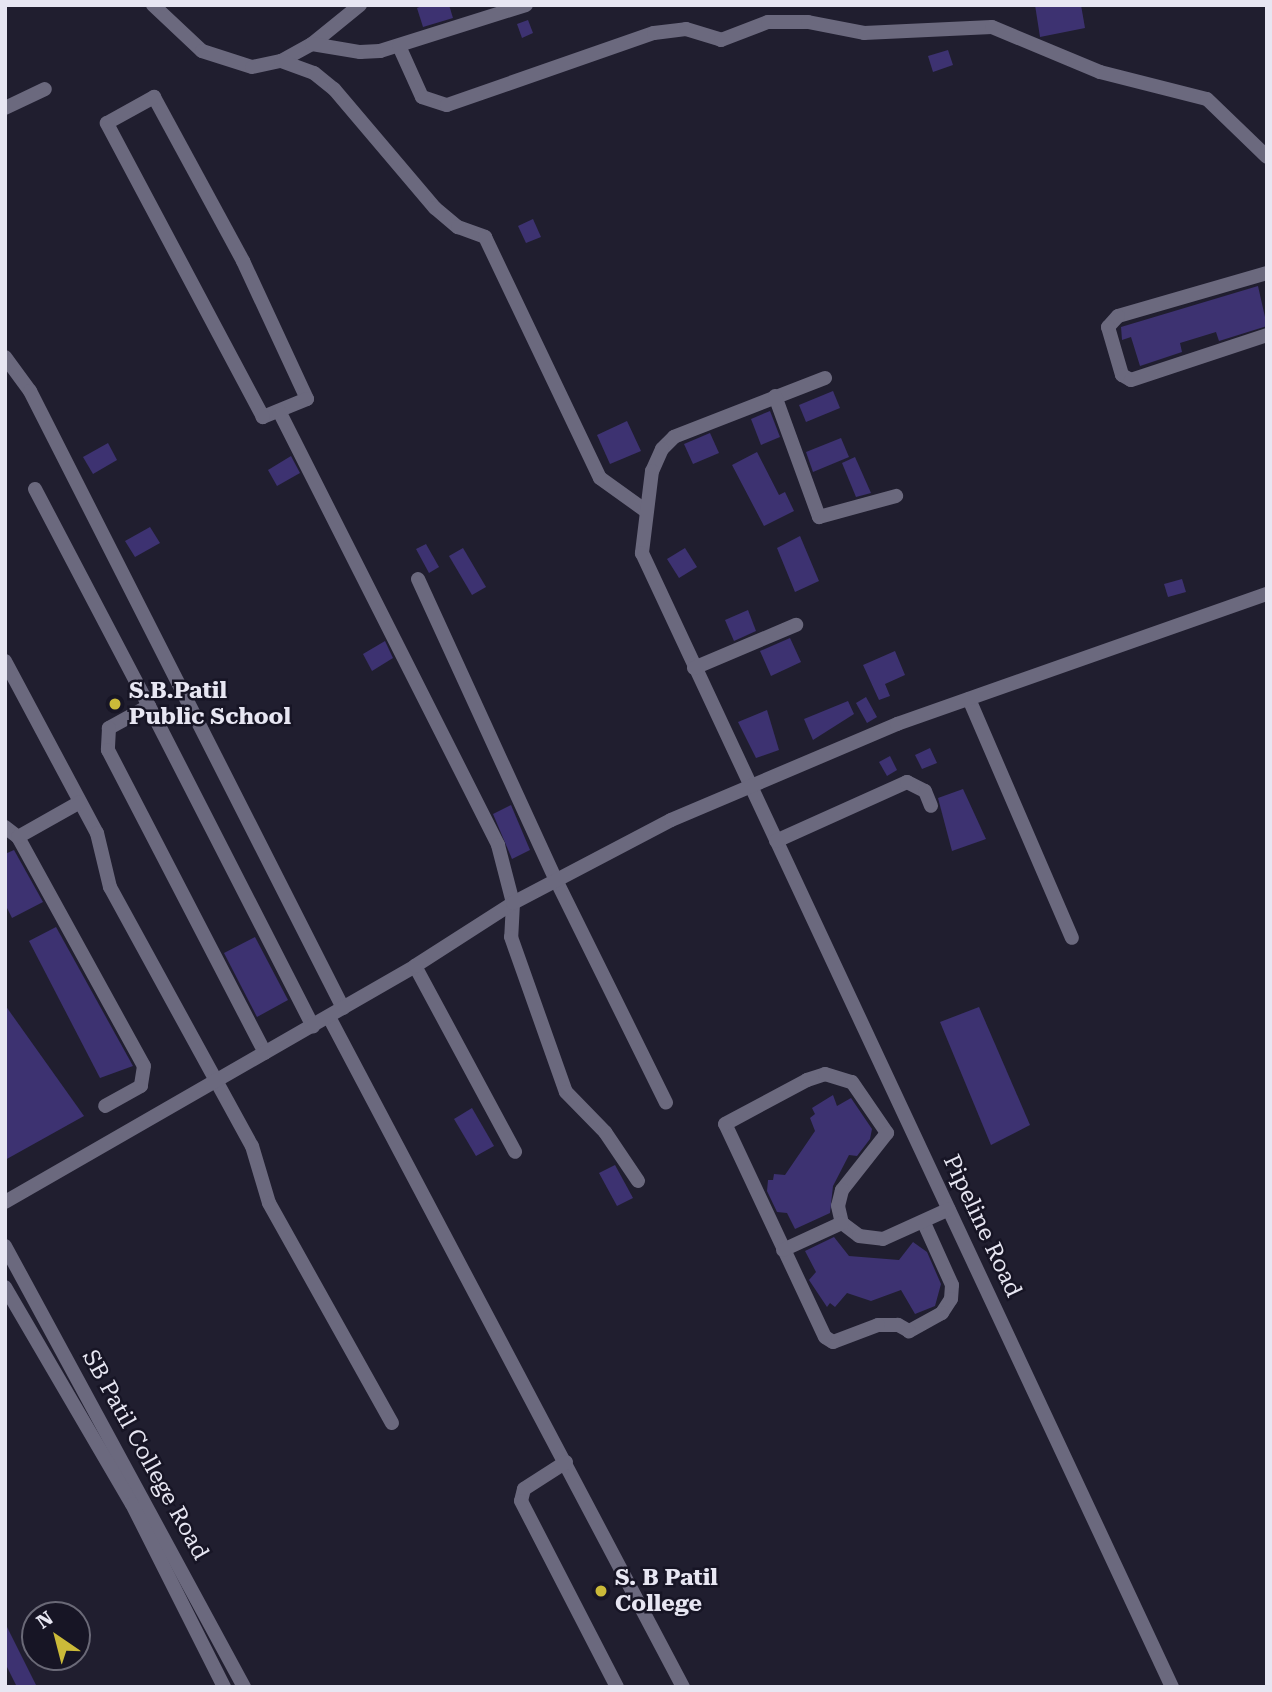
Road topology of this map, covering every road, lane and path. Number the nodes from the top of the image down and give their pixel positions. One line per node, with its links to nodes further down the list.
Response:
1 (153, 5): 6 (street)
2 (360, 5): 4 (street)
3 (526, 5): 5 (street)
4 (312, 44): 5 (street); 6 (street)
5 (399, 46): 9 (street)
6 (281, 61): 18 (street)
7 (46, 89): 8 (street)
8 (5, 108)
9 (1267, 157)
10 (1267, 274): 11 (street)
11 (1267, 335)
12 (5, 357): 36 (street)
13 (825, 378): 14 (street, Pipeline Road)
14 (775, 396): 17 (street); 18 (street, Pipeline Road)
15 (279, 411): 15 (street); 33 (street)
16 (35, 489): 25 (street)
17 (896, 496)
18 (646, 511): 23 (street, Pipeline Road)
19 (418, 579): 32 (street)
20 (1267, 594): 24 (street)
21 (796, 625): 23 (street)
22 (5, 661): 27 (street)
23 (694, 668): 26 (street, Pipeline Road)
24 (969, 699): 26 (street); 34 (street)
25 (149, 706): 38 (street); 39 (street)
26 (751, 786): 31 (street, Pipeline Road); 32 (street)
27 (80, 802): 30 (street); 40 (street)
28 (931, 806): 31 (street)
29 (5, 827): 30 (street)
30 (18, 837): 42 (street)
31 (776, 841): 46 (street, Pipeline Road)
32 (557, 882): 33 (street); 41 (street)
33 (513, 902): 35 (street); 44 (street)
34 (1072, 938)
35 (415, 965): 36 (street); 43 (street)
36 (343, 1008): 37 (street)
37 (329, 1017): 38 (street); 57 (street)
38 (313, 1026): 39 (street)
39 (265, 1053): 40 (street)
40 (217, 1081): 45 (street); 54 (street)
41 (666, 1104)
42 (105, 1106)
43 (515, 1152)
44 (638, 1181)
45 (5, 1202)
46 (949, 1209): 48 (street); 62 (street, Pipeline Road)
47 (842, 1223): 48 (street); 50 (street); 50 (street)
48 (924, 1223): 50 (street)
49 (5, 1246): 52 (street, SB Patil College Road)
50 (783, 1250)
51 (5, 1287): 53 (street, SB Patil College Road)
52 (61, 1349): 53 (street); 55 (street, SB Patil College Road)
53 (46, 1357): 56 (street, SB Patil College Road)
54 (392, 1423)
55 (117, 1449): 56 (street); 59 (street, SB Patil College Road)
56 (102, 1457): 58 (street, SB Patil College Road)
57 (566, 1462): 60 (street); 61 (street)
58 (224, 1687)
59 (244, 1687)
60 (617, 1687)
61 (683, 1687)
62 (1172, 1687)

